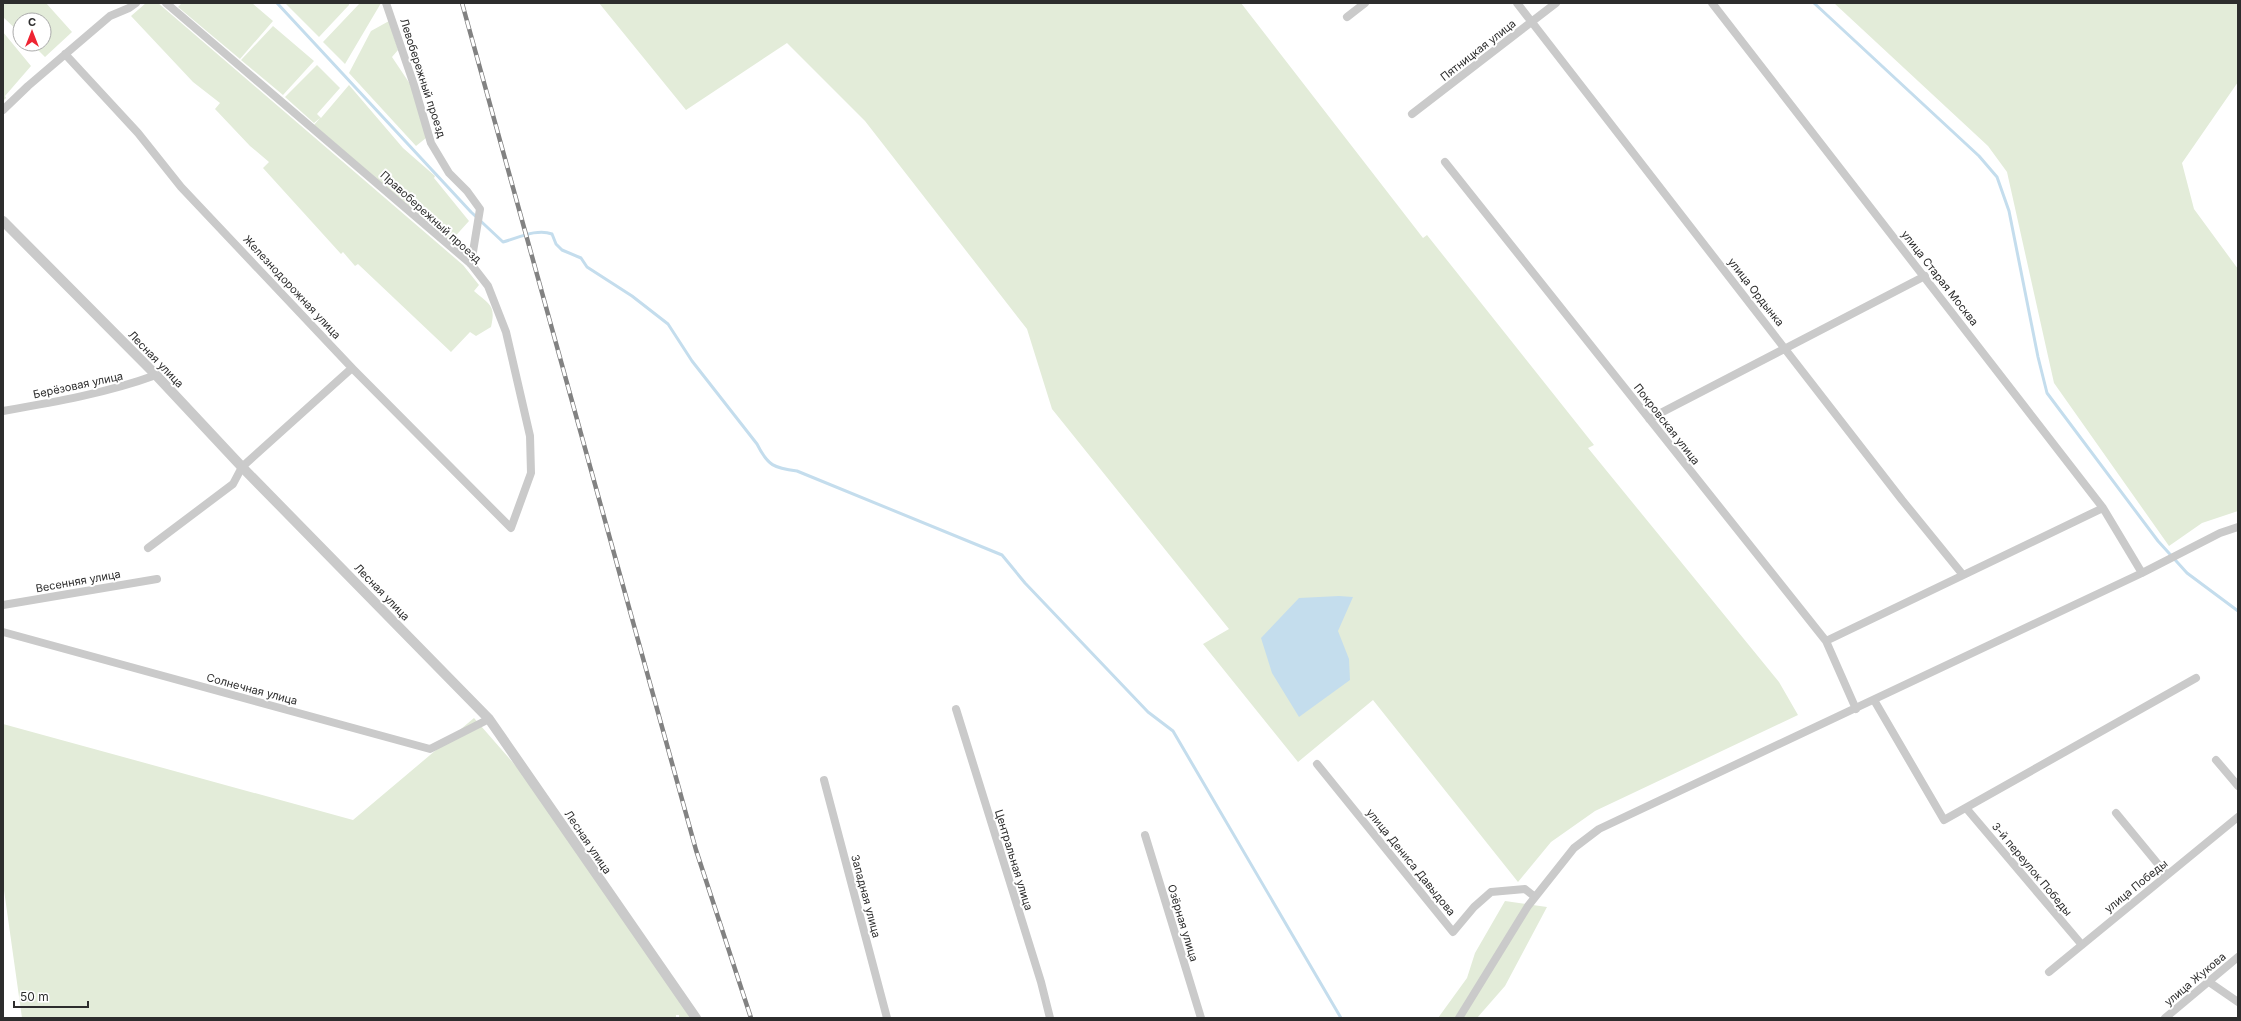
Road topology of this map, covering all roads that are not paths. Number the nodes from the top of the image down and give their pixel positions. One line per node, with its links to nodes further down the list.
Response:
1 (136, 3): 10 (street)
2 (166, 3): 15 (street, Правобережный проезд)
3 (386, 3): 15 (street, Левобережный проезд)
4 (1365, 3): 8 (street)
5 (1517, 3): 9 (street, улица Ордынка)
6 (1556, 3): 9 (street, Пятницкая улица)
7 (1712, 3): 16 (street, улица Старая Москва)
8 (1348, 17)
9 (1532, 22): 12 (street, Пятницкая улица); 17 (street, улица Ордынка)
10 (65, 54): 11 (street); 18 (street, Железнодорожная улица)
11 (3, 110)
12 (1412, 114)
13 (1445, 162): 21 (street, Покровская улица)
14 (3, 221): 19 (street, Лесная улица)
15 (471, 264): 25 (street, Правобережный проезд)
16 (1925, 276): 17 (street); 23 (street, улица Старая Москва)
17 (1785, 347): 21 (street); 28 (street, улица Ордынка)
18 (352, 368): 22 (street); 25 (street, Железнодорожная улица)
19 (156, 375): 20 (street, Берёзовая улица); 22 (street, Лесная улица)
20 (3, 410)
21 (1649, 419): 32 (street, Покровская улица)
22 (242, 467): 26 (street); 37 (street, Лесная улица)
23 (2103, 508): 27 (street, улица Старая Москва); 28 (street)
24 (2238, 527): 27 (street)
25 (511, 528)
26 (148, 548)
27 (2142, 573): 34 (street)
28 (1963, 575): 32 (street)
29 (157, 579): 30 (street, Весенняя улица)
30 (3, 605)
31 (3, 632): 37 (street, Солнечная улица)
32 (1826, 641): 35 (street, Покровская улица)
33 (2196, 678): 42 (street)
34 (1874, 700): 35 (street); 42 (street)
35 (1856, 708): 47 (street)
36 (956, 709): 55 (street, Центральная улица)
37 (489, 719): 53 (street, Лесная улица)
38 (2216, 760): 41 (street)
39 (1317, 764): 47 (street, улица Дениса Давыдова)
40 (824, 780): 54 (street, Западная улица)
41 (2238, 786)
42 (1966, 808): 48 (street, 3-й переулок Победы)
43 (2116, 813): 46 (street)
44 (2238, 817): 46 (street, улица Победы)
45 (1145, 834): 56 (street, Озёрная улица)
46 (2167, 875): 48 (street, улица Победы)
47 (1535, 897): 57 (street)
48 (2082, 945): 50 (street, улица Победы)
49 (2238, 957): 51 (street, улица Жукова)
50 (2049, 972)
51 (2209, 982): 52 (street); 58 (street, улица Жукова)
52 (2238, 1002)
53 (696, 1018)
54 (887, 1018)
55 (1050, 1018)
56 (1200, 1018)
57 (1459, 1018)
58 (2165, 1018)

